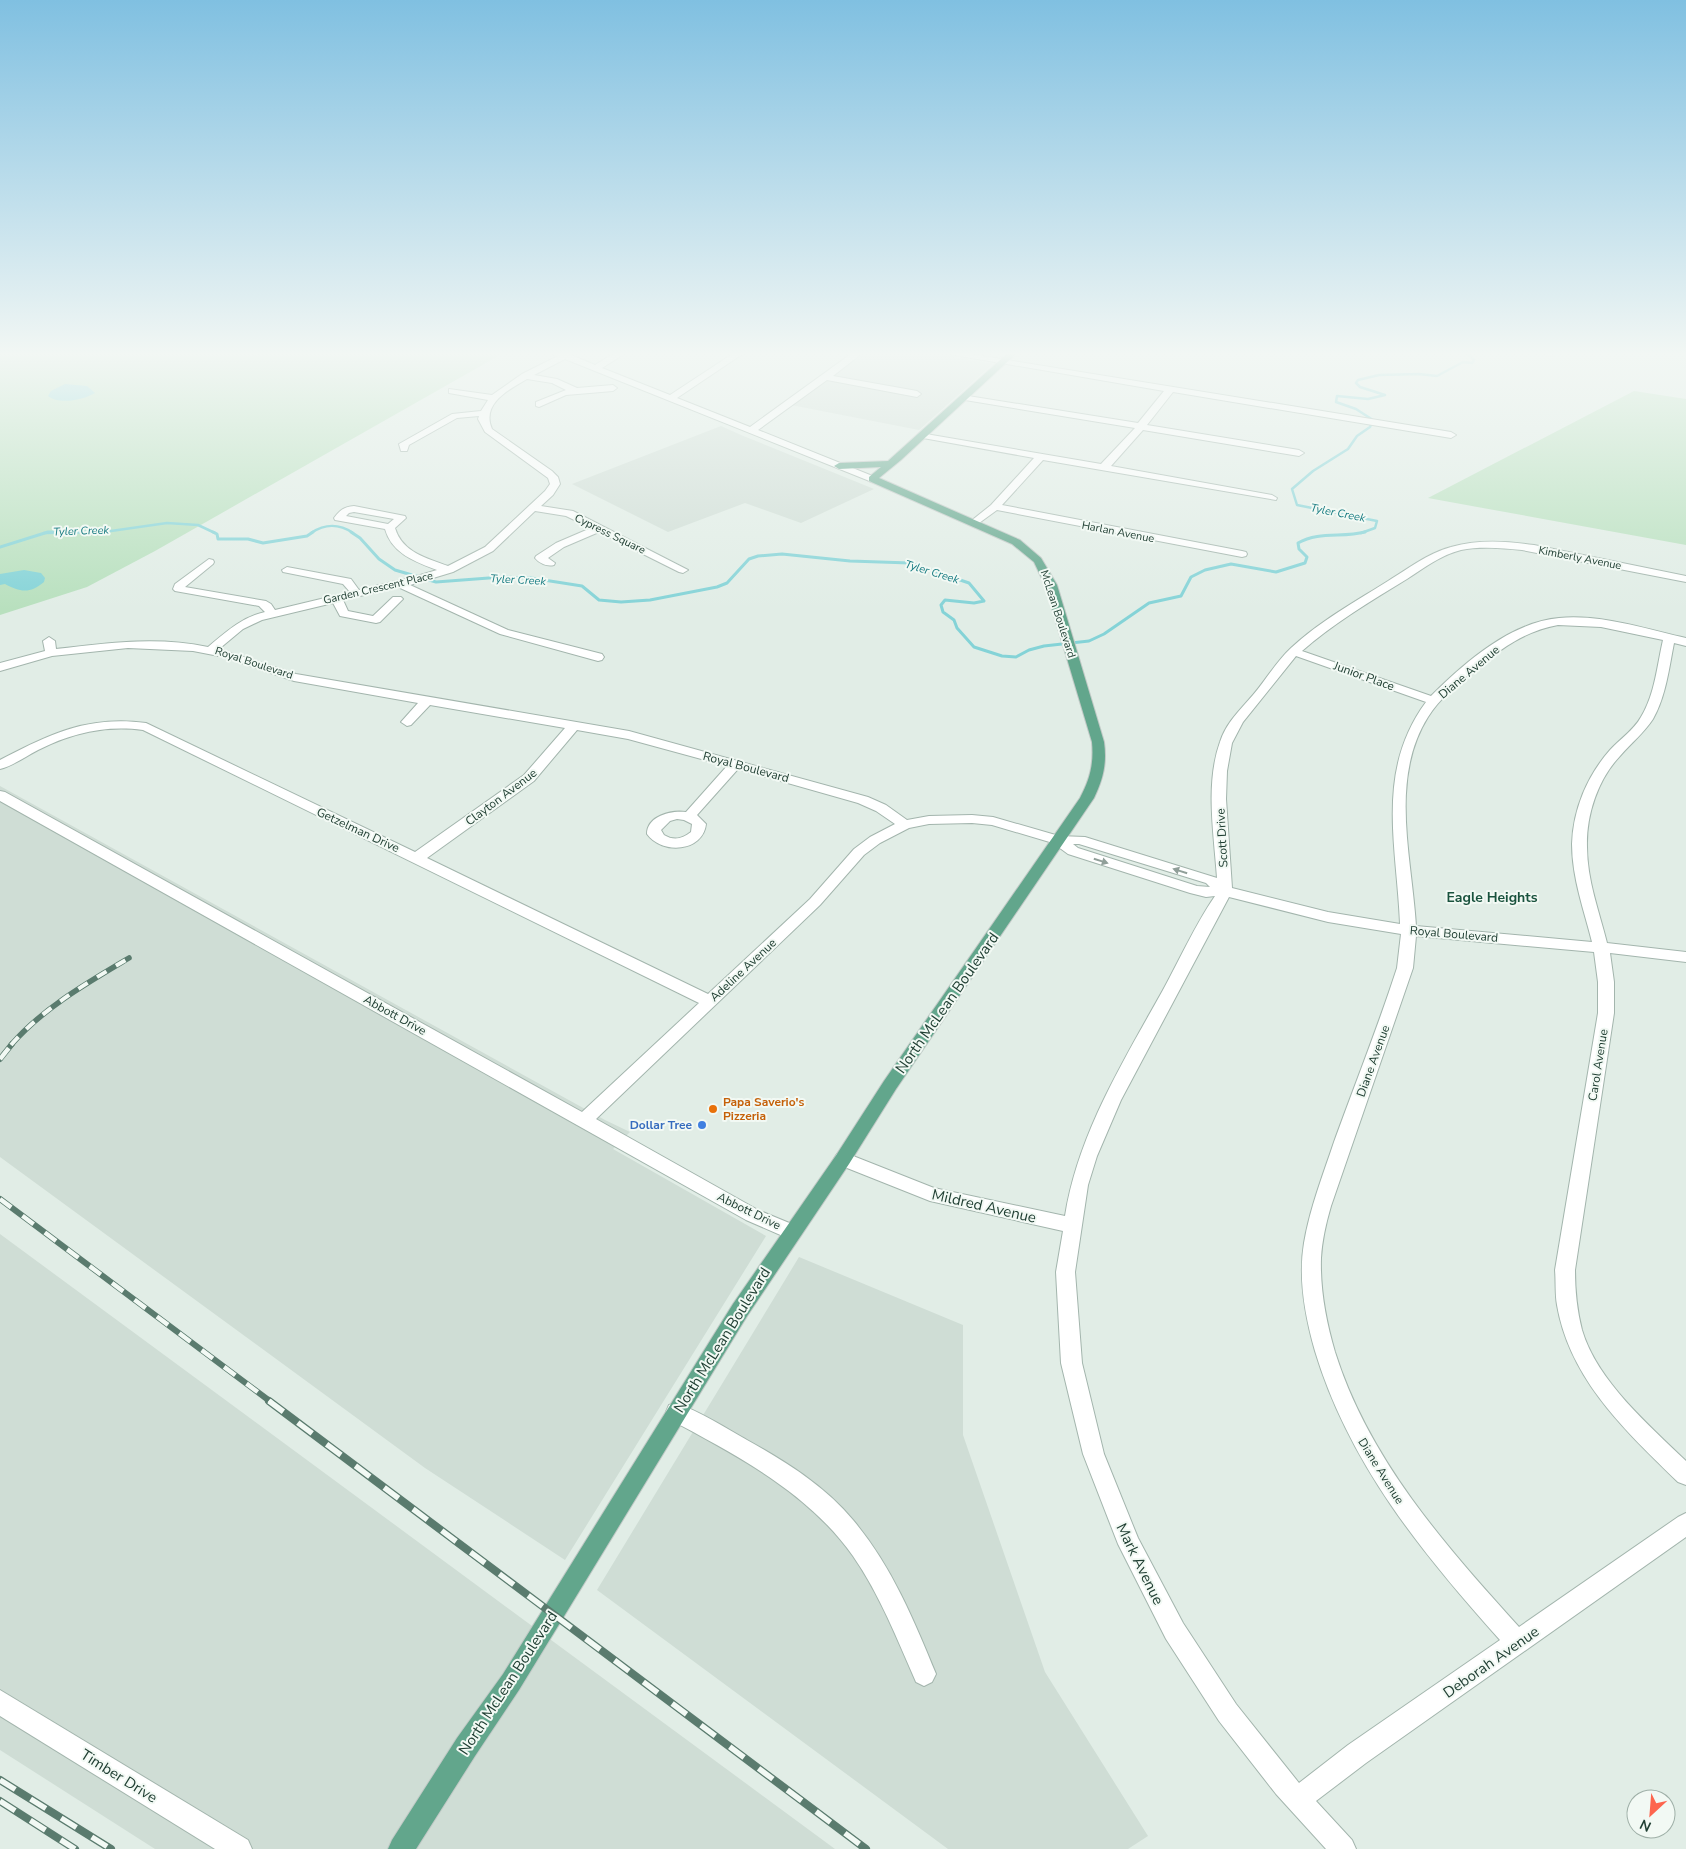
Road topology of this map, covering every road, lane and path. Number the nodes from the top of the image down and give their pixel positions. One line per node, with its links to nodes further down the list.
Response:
1 (416, 437): 8 (street)
2 (498, 437): 17 (street, Garden Crescent Place)
3 (767, 437): 12 (street)
4 (920, 437): 11 (main road)
5 (935, 437): 10 (street)
6 (1132, 437): 13 (street)
7 (1206, 437): 9 (street)
8 (404, 449)
9 (1299, 453)
10 (1040, 457): 13 (street); 16 (street)
11 (890, 464): 12 (main road); 14 (main road)
12 (838, 466): 14 (street)
13 (1104, 467): 15 (street)
14 (872, 479): 18 (main road, McLean Boulevard)
15 (1272, 498)
16 (995, 507): 18 (street); 22 (street, Harlan Avenue)
17 (534, 508): 20 (street, Cypress Square); 26 (street, Garden Crescent Place)
18 (975, 523): 49 (main road, McLean Boulevard)
19 (390, 528): 19 (street); 26 (street)
20 (599, 528): 24 (street); 27 (street, Cypress Square)
21 (1474, 546): 28 (street, Kimberly Avenue); 37 (street, Scott Drive)
22 (1242, 554)
23 (209, 562): 33 (street)
24 (550, 563)
25 (287, 570): 30 (street)
26 (450, 570): 29 (street, Garden Crescent Place)
27 (683, 570)
28 (1686, 579)
29 (404, 583): 30 (street, Garden Crescent Place); 38 (street)
30 (356, 593): 31 (street, Garden Crescent Place)
31 (336, 598): 32 (street); 33 (street, Garden Crescent Place)
32 (397, 600)
33 (271, 613): 36 (street, Garden Crescent Place)
34 (1669, 638): 35 (street, Diane Avenue); 41 (street, Diane Avenue); 53 (street, Carol Avenue)
35 (1686, 642)
36 (212, 649): 39 (street, Royal Boulevard); 40 (street, Royal Boulevard)
37 (1295, 652): 41 (street, Junior Place); 51 (street, Scott Drive)
38 (598, 656)
39 (0, 667)
40 (426, 701): 42 (street); 43 (street, Royal Boulevard)
41 (1434, 701): 52 (street, Diane Avenue)
42 (407, 722)
43 (574, 726): 44 (street, Royal Boulevard); 50 (street, Clayton Avenue)
44 (736, 764): 47 (street); 48 (street, Royal Boulevard)
45 (0, 765): 50 (street, Getzelman Drive)
46 (0, 795): 56 (street, Abbott Drive)
47 (689, 816)
48 (904, 825): 49 (street, Royal Boulevard); 55 (street, Adeline Avenue)
49 (1058, 840): 51 (street, Royal Boulevard); 57 (main road, North McLean Boulevard)
50 (418, 858): 55 (street, Getzelman Drive)
51 (1224, 891): 52 (street, Royal Boulevard); 58 (street)
52 (1408, 930): 53 (street, Royal Boulevard); 63 (street, Diane Avenue)
53 (1600, 948): 54 (street, Royal Boulevard); 61 (street, Carol Avenue)
54 (1686, 957)
55 (710, 1001): 56 (street, Adeline Avenue)
56 (584, 1120): 59 (street, Abbott Drive)
57 (843, 1159): 58 (street, Mildred Avenue); 59 (main road, North McLean Boulevard)
58 (1071, 1225): 66 (street, Mark Avenue)
59 (792, 1232): 60 (main road, North McLean Boulevard)
60 (676, 1412): 64 (street); 68 (main road, North McLean Boulevard)
61 (1686, 1475)
62 (1686, 1524): 63 (street, Deborah Avenue)
63 (1518, 1643): 66 (street, Deborah Avenue)
64 (924, 1674)
65 (0, 1702): 67 (street, Timber Drive)
66 (1297, 1800): 69 (street, Mark Avenue)
67 (239, 1849)
68 (401, 1849)
69 (1343, 1849)

